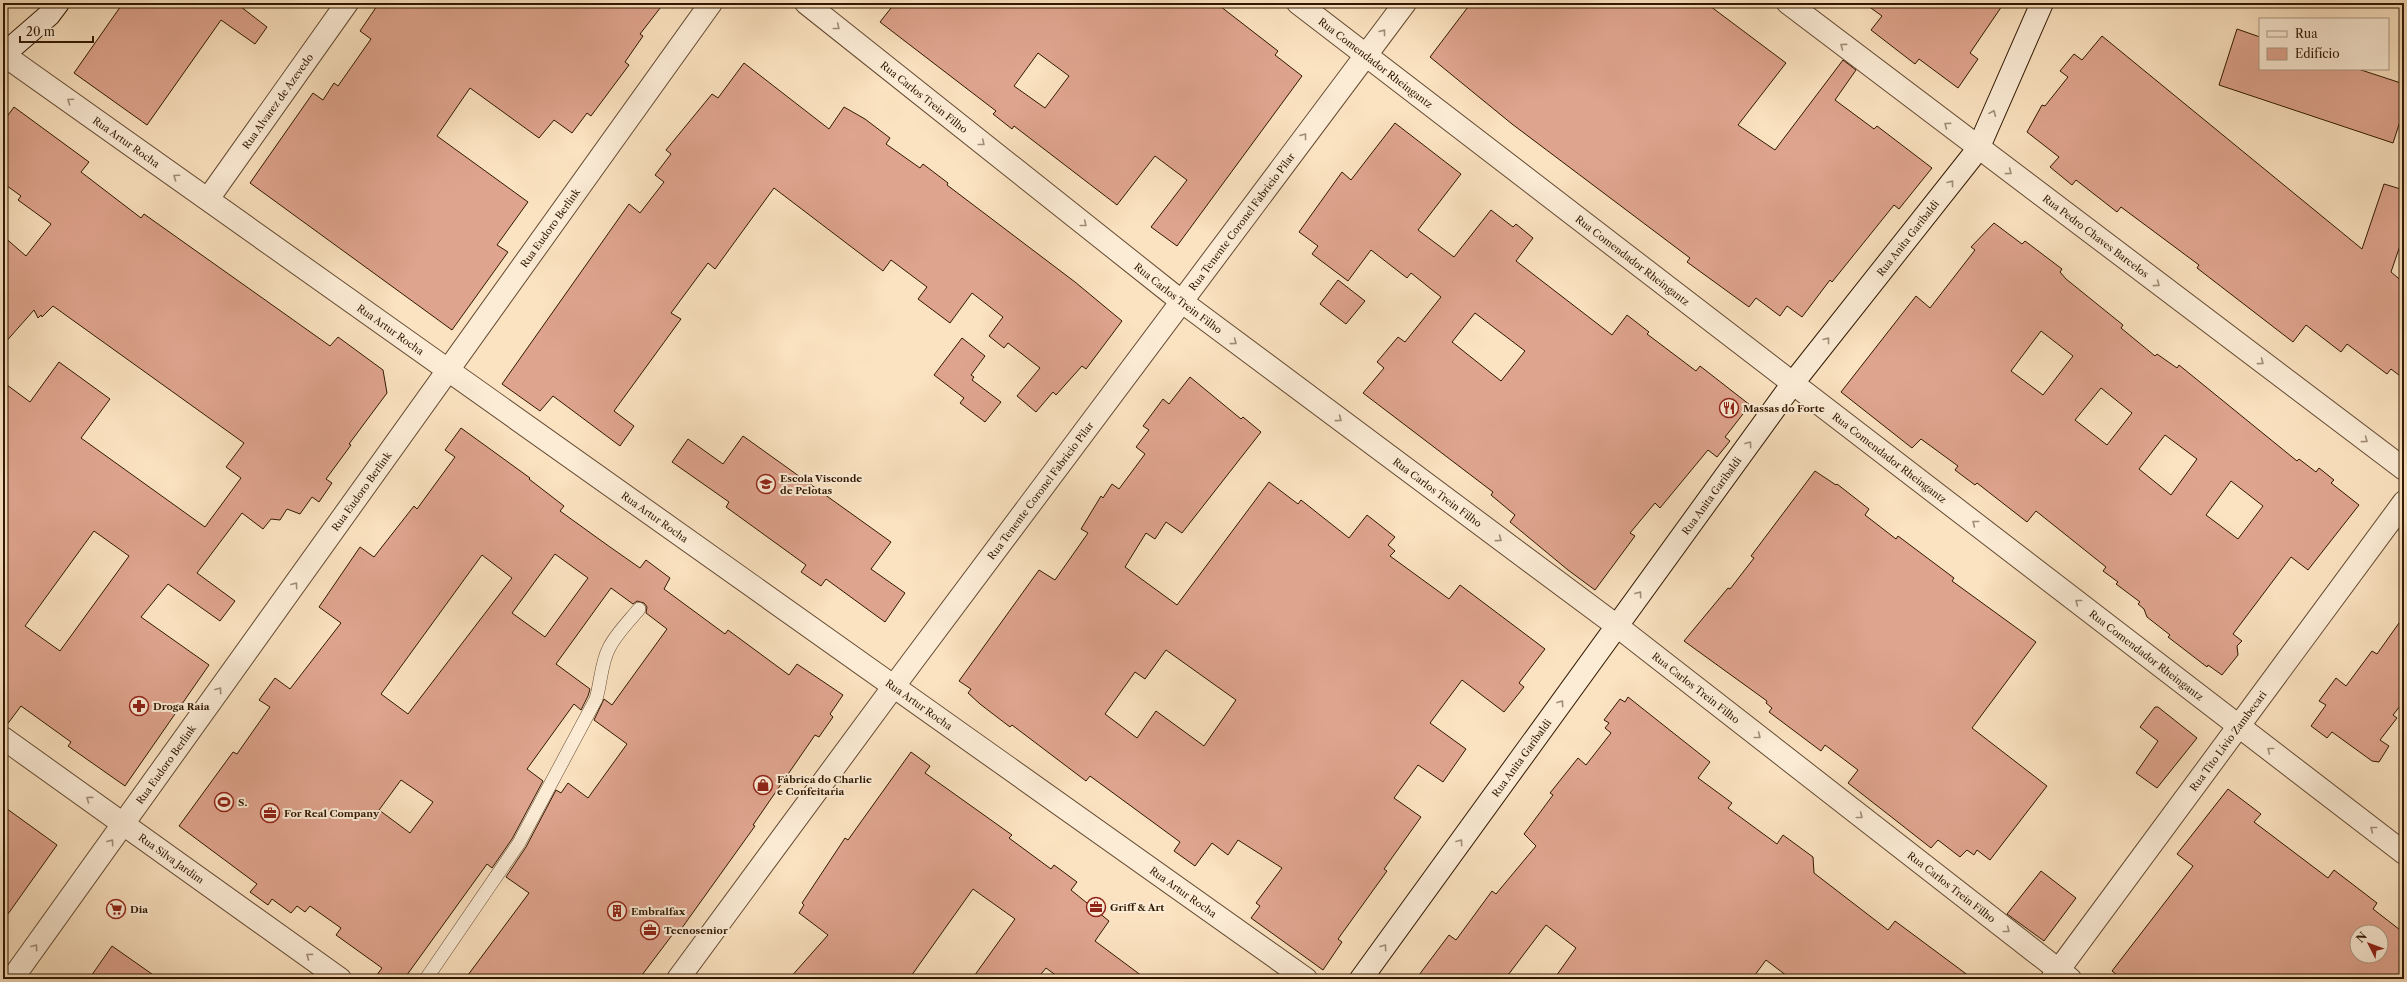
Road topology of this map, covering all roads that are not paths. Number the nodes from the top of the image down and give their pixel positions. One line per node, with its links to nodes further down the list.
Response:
1 (58, 3): 10 (street)
2 (347, 3): 12 (street, Rua Alvarez de Azevedo)
3 (711, 3): 14 (street, Rua Eudoro Berlink)
4 (806, 3): 13 (street, Rua Carlos Trein Filho, one-way to 13)
5 (1298, 3): 9 (street, Rua Comendador Rheingantz)
6 (1405, 3): 9 (street, Rua Tenente Coronel Fabricio Pilar, one-way to 6)
7 (1788, 3): 11 (street, Rua Pedro Chaves Barcelos, one-way to 7)
8 (2042, 3): 11 (street, Rua Anita Garibaldi, one-way to 8)
9 (1365, 54): 13 (street, Rua Tenente Coronel Fabricio Pilar, one-way to 9); 15 (street, Rua Comendador Rheingantz)
10 (3, 55): 12 (street, Rua Artur Rocha, one-way to 10)
11 (1978, 149): 15 (street, Rua Anita Garibaldi, one-way to 11); 16 (street, Rua Pedro Chaves Barcelos, one-way to 16)
12 (208, 199): 14 (street, Rua Artur Rocha)
13 (1181, 302): 19 (street, Rua Carlos Trein Filho, one-way to 19); 20 (street, Rua Tenente Coronel Fabricio Pilar)
14 (448, 370): 20 (street, Rua Artur Rocha); 23 (street, Rua Eudoro Berlink, one-way to 14)
15 (1793, 383): 19 (street, Rua Anita Garibaldi, one-way to 15); 21 (street, Rua Comendador Rheingantz, one-way to 15)
16 (2404, 469)
17 (2404, 502): 21 (street, Rua Tito Lívio Zambecari)
18 (639, 609): 28 (lane)
19 (1617, 626): 25 (street, Rua Carlos Trein Filho, one-way to 25); 31 (street, Rua Anita Garibaldi, one-way to 19)
20 (894, 686): 29 (street, Rua Tenente Coronel Fabricio Pilar); 30 (street, Rua Artur Rocha)
21 (2238, 725): 24 (street, Rua Comendador Rheingantz, one-way to 21); 25 (street, Rua Tito Lívio Zambecari)
22 (3, 738): 23 (street, Rua Silva Jardim, one-way to 22)
23 (123, 824): 26 (street, Rua Eudoro Berlink, one-way to 23); 27 (street, Rua Silva Jardim, one-way to 23)
24 (2404, 853)
25 (2060, 976)
26 (12, 979)
27 (340, 979)
28 (426, 979)
29 (678, 979)
30 (1306, 979)
31 (1361, 979)

